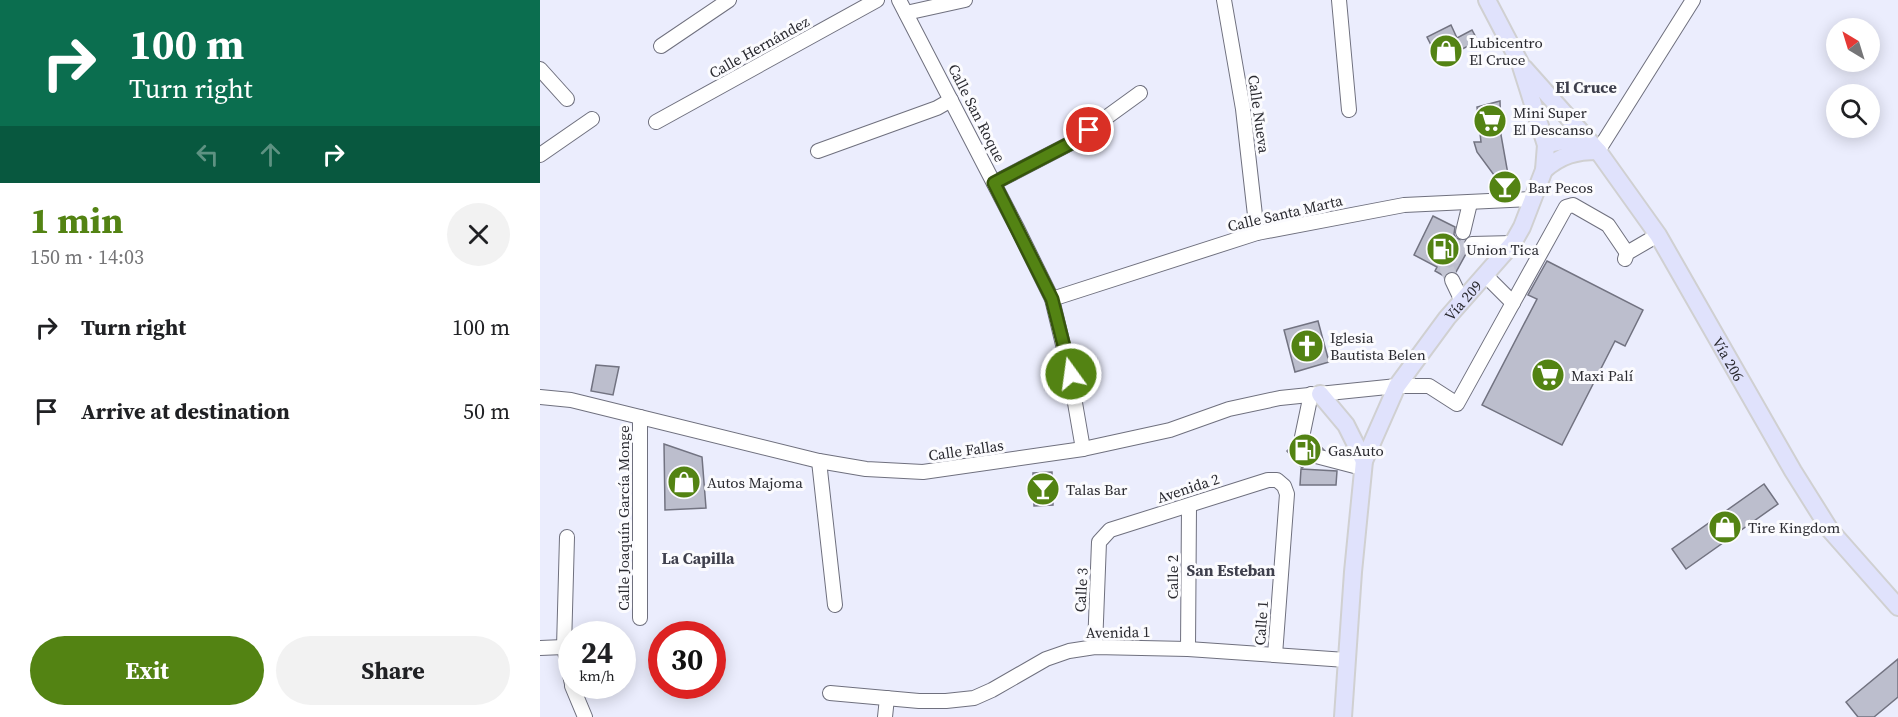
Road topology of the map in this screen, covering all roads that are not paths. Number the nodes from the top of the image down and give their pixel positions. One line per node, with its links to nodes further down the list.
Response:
1 (729, 0): 10 (street)
2 (877, 0): 18 (street, Calle Hernández)
3 (899, 0): 9 (street, Calle San Roque)
4 (965, 0): 9 (street)
5 (1224, 0): 28 (street, Calle Nueva)
6 (1339, 0): 16 (street)
7 (1487, 0): 11 (main road, Vía 209)
8 (1693, 0): 21 (street)
9 (906, 13): 15 (street, Calle San Roque)
10 (660, 46)
11 (1520, 63): 19 (main road, Vía 209); 21 (main road, Vía 206)
12 (540, 69): 14 (street)
13 (1140, 93): 24 (street)
14 (567, 99)
15 (951, 100): 20 (street); 24 (street, Calle San Roque)
16 (1349, 110)
17 (592, 119): 22 (street)
18 (656, 122)
19 (1546, 145): 21 (main road); 23 (main road, Vía 209)
20 (818, 151)
21 (1598, 151): 23 (main road); 29 (main road, Vía 206)
22 (540, 155)
23 (1544, 170): 25 (main road, Vía 209)
24 (994, 183): 34 (street, Calle San Roque)
25 (1533, 199): 26 (street, Calle Santa Marta); 30 (main road, Vía 209)
26 (1470, 203): 27 (street); 28 (street, Calle Santa Marta)
27 (1463, 232)
28 (1257, 233): 34 (street, Calle Santa Marta)
29 (1658, 235): 36 (street); 51 (main road, Vía 206)
30 (1513, 243): 31 (street); 32 (main road, Vía 209)
31 (1472, 244)
32 (1485, 275): 35 (main road, Vía 209); 36 (street)
33 (1452, 280): 35 (street)
34 (1052, 299): 42 (street, Calle San Roque)
35 (1462, 301): 37 (main road, Vía 209)
36 (1513, 303): 37 (street, Calle Fallas)
37 (1397, 386): 38 (street, Calle Fallas); 45 (main road, Vía 209)
38 (1316, 394): 41 (street); 42 (street, Calle Fallas); 45 (main road)
39 (540, 397): 40 (street, Calle Fallas)
40 (640, 417): 44 (street, Calle Fallas); 52 (street, Calle Joaquín García Monge)
41 (1302, 437)
42 (1083, 449): 44 (street, Calle Fallas)
43 (1316, 456): 45 (street)
44 (819, 461): 50 (street)
45 (1363, 465): 59 (main road, Vía 209)
46 (1284, 486): 47 (street, Avenida 2); 58 (street, Calle 1)
47 (1189, 506): 48 (street, Avenida 2); 57 (street, Calle 2)
48 (1103, 536): 54 (street, Calle 3)
49 (567, 537): 53 (street)
50 (835, 605)
51 (1898, 607)
52 (640, 618)
53 (565, 621)
54 (1095, 646): 57 (street, Avenida 1); 61 (street, Avenida 1)
55 (540, 648): 56 (street)
56 (558, 648)
57 (1188, 649): 58 (street, Avenida 1)
58 (1275, 655): 59 (street, Avenida 1)
59 (1346, 660): 63 (main road, Vía 209)
60 (831, 693): 61 (street, Avenida 1)
61 (887, 698): 65 (street)
62 (578, 699): 64 (street)
63 (1343, 716)
64 (585, 717)
65 (885, 717)

